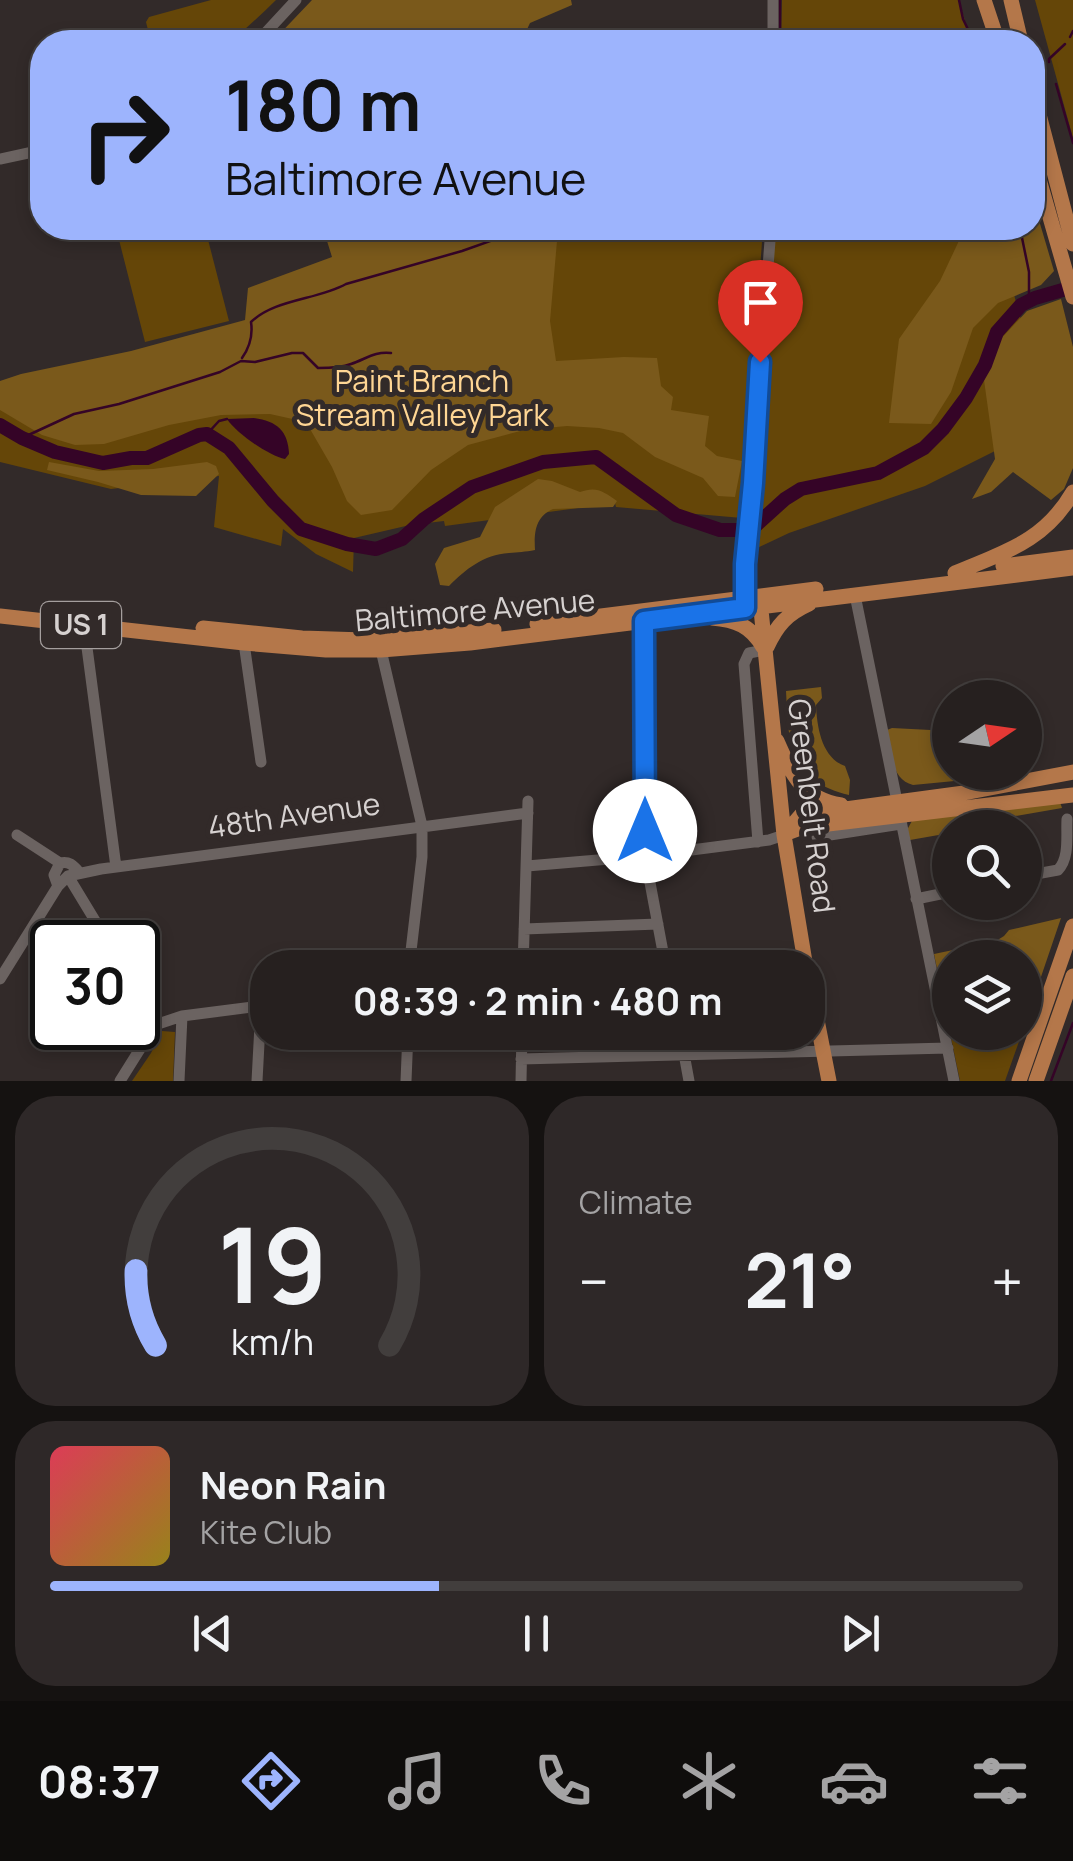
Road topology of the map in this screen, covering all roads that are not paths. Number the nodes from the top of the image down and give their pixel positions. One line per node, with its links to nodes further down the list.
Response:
1 (296, 0): 5 (street)
2 (773, 0): 6 (street)
3 (984, 0): 7 (main road)
4 (1010, 0): 8 (main road)
5 (268, 30)
6 (774, 30)
7 (994, 30)
8 (1019, 30)
9 (1045, 137): 14 (main road)
10 (30, 153): 11 (street)
11 (0, 159)
12 (1045, 199): 15 (main road)
13 (770, 240): 22 (street)
14 (1073, 244)
15 (1073, 297)
16 (1073, 492): 19 (main road)
17 (1073, 557): 19 (main road, Baltimore Avenue / US 1)
18 (1073, 568): 20 (main road, Baltimore Avenue / US 1)
19 (955, 573): 22 (main road, Baltimore Avenue / US 1)
20 (854, 595): 21 (main road, Baltimore Avenue / US 1); 36 (street)
21 (820, 600): 22 (main road, Baltimore Avenue / US 1); 30 (main road)
22 (752, 602): 23 (main road, Baltimore Avenue / US 1); 25 (main road, Baltimore Avenue / US 1); 30 (main road, Greenbelt Road)
23 (0, 607)
24 (0, 616): 27 (main road, Baltimore Avenue / US 1)
25 (683, 616): 26 (main road, Baltimore Avenue / US 1); 30 (main road)
26 (644, 621): 29 (main road, Baltimore Avenue / US 1); 43 (street)
27 (84, 625): 28 (main road, Baltimore Avenue / US 1); 46 (street)
28 (244, 644): 29 (main road, Baltimore Avenue / US 1); 32 (street)
29 (380, 650): 38 (street)
30 (765, 650): 31 (main road, Greenbelt Road); 42 (street, Greenbelt Road)
31 (772, 729): 35 (main road); 40 (main road, Greenbelt Road)
32 (261, 762)
33 (1073, 772): 36 (main road)
34 (1073, 795): 36 (main road)
35 (855, 807): 36 (main road); 40 (main road)
36 (899, 814): 40 (main road); 41 (street); 51 (street)
37 (1067, 819): 47 (street)
38 (422, 826): 45 (street, 48th Avenue); 46 (street, 48th Avenue); 56 (street)
39 (17, 835): 44 (street)
40 (784, 835): 42 (street); 59 (main road, Greenbelt Road)
41 (817, 837)
42 (758, 842): 43 (street)
43 (645, 856): 45 (street); 53 (street)
44 (60, 863): 48 (street); 49 (street)
45 (527, 866): 55 (street)
46 (116, 867): 48 (street, 48th Avenue)
47 (1042, 872)
48 (73, 874): 49 (street); 52 (street)
49 (58, 886): 62 (street)
50 (932, 896): 51 (street)
51 (916, 899): 60 (street)
52 (97, 920)
53 (658, 924): 55 (street); 58 (street)
54 (1073, 926): 84 (main road)
55 (524, 928): 57 (street)
56 (411, 950)
57 (523, 950)
58 (663, 950)
59 (804, 950)
60 (932, 974)
61 (1073, 976): 85 (main road)
62 (0, 979)
63 (250, 1007): 64 (street)
64 (182, 1016): 65 (street); 77 (street)
65 (160, 1023)
66 (932, 1049): 73 (street)
67 (139, 1050): 76 (street)
68 (259, 1050): 78 (street)
69 (407, 1050): 79 (street)
70 (522, 1050): 75 (street)
71 (683, 1050): 74 (street)
72 (948, 1050): 83 (street)
73 (824, 1052): 74 (street); 82 (main road, Greenbelt Road)
74 (684, 1055): 75 (street); 81 (street)
75 (522, 1059): 80 (street)
76 (120, 1081)
77 (179, 1081)
78 (256, 1081)
79 (406, 1081)
80 (521, 1081)
81 (690, 1081)
82 (829, 1081)
83 (954, 1081)
84 (1019, 1081)
85 (1036, 1081)

